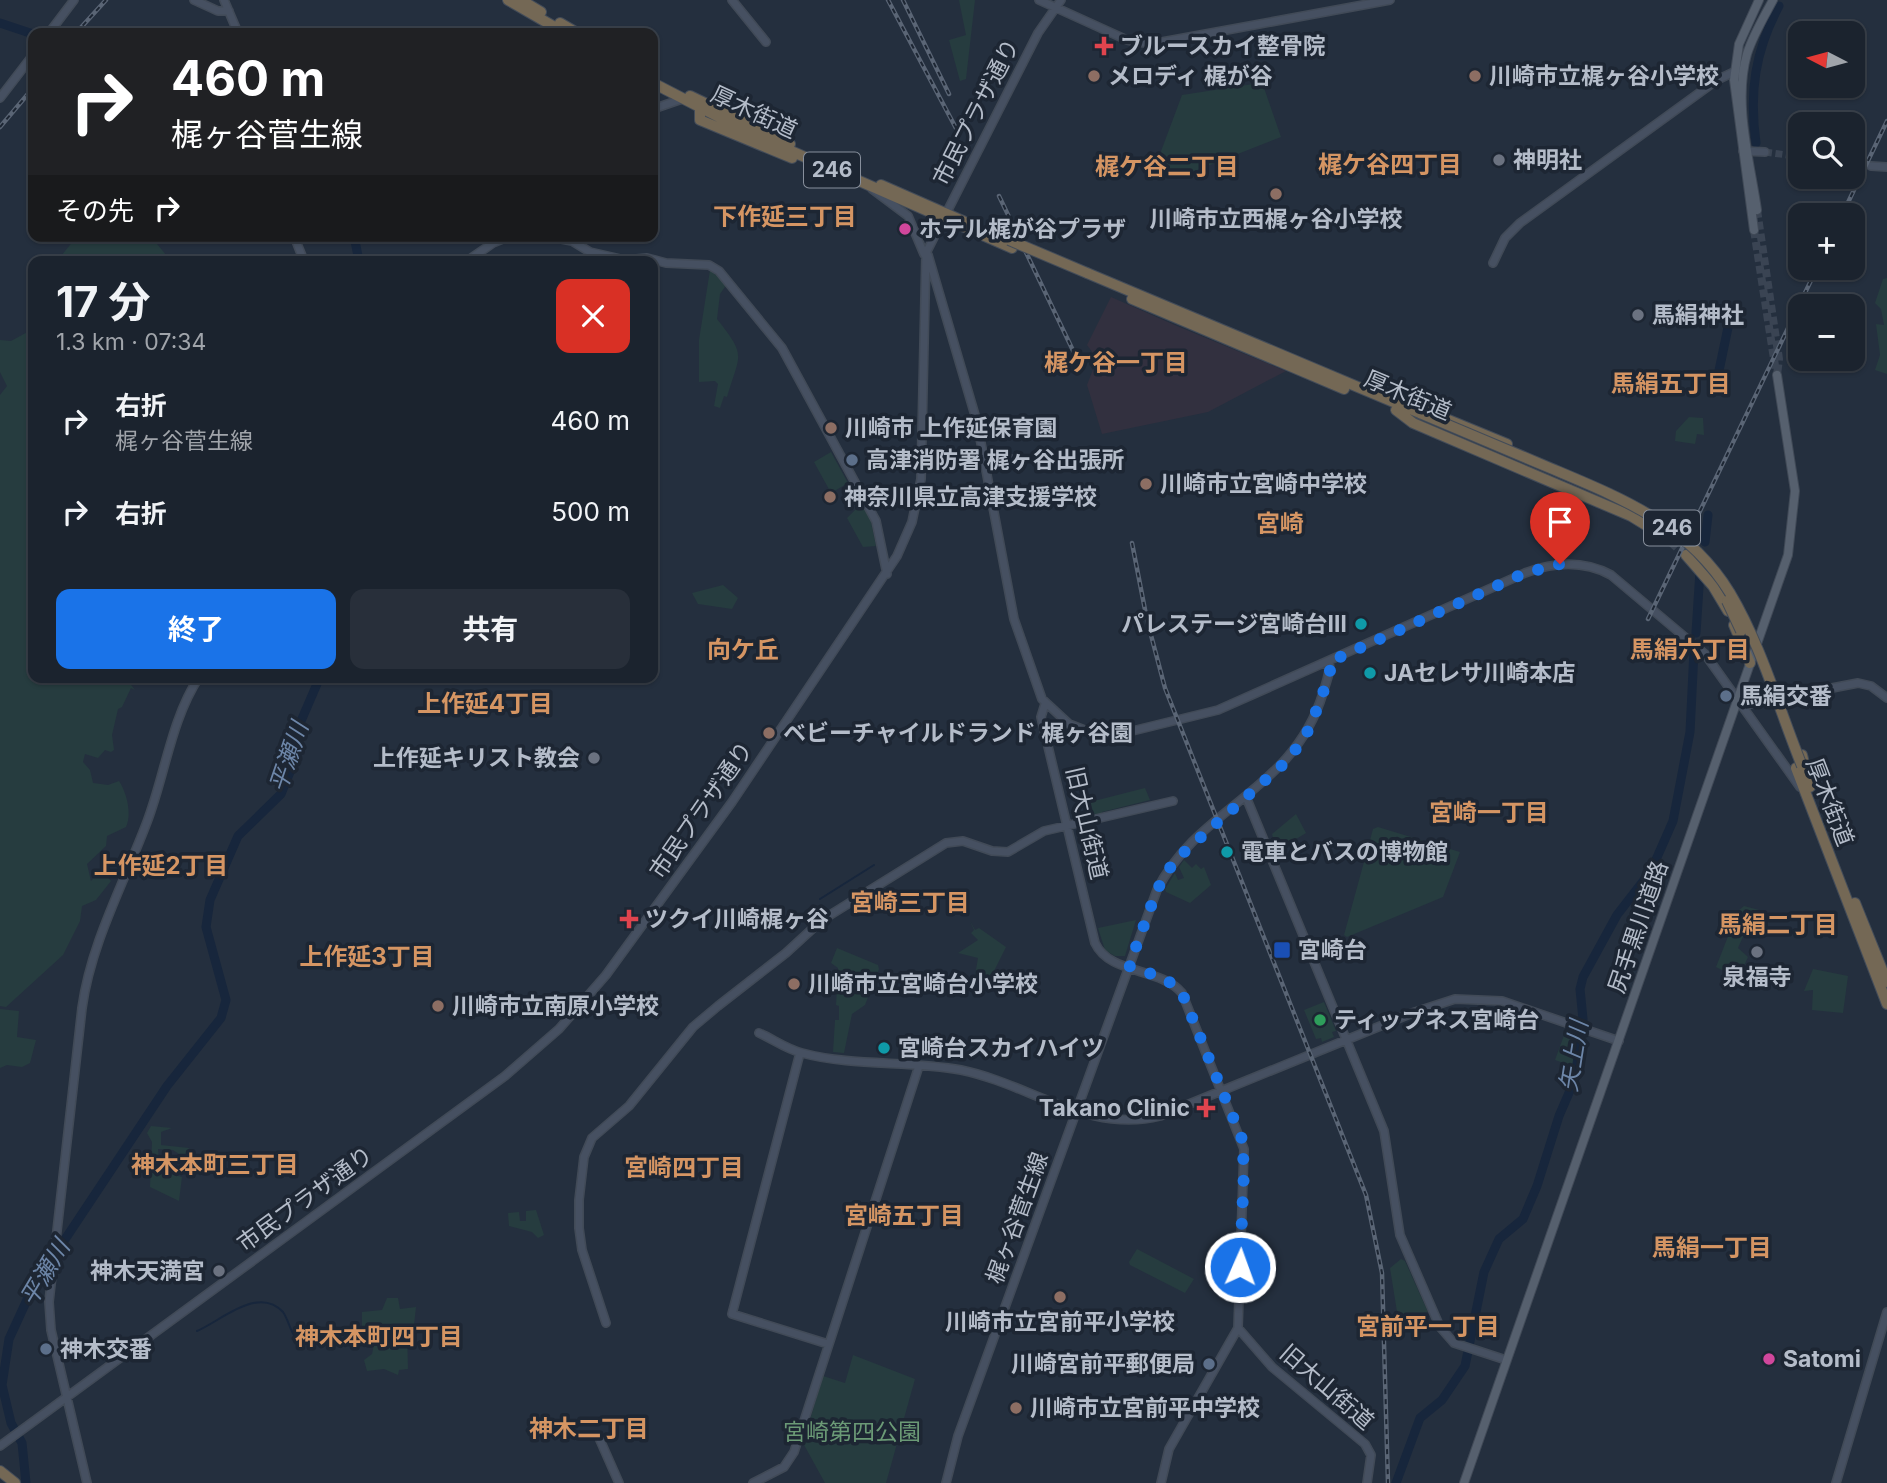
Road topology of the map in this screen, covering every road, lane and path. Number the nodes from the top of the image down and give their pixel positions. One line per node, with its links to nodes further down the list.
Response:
1 (74, 0): 13 (street)
2 (194, 0): 12 (street)
3 (224, 0): 12 (street)
4 (508, 0): 15 (highway)
5 (521, 0): 16 (highway)
6 (732, 0): 17 (street)
7 (1038, 0): 11 (street)
8 (1390, 0): 11 (street)
9 (1759, 0): 19 (main road)
10 (1773, 0): 19 (main road)
11 (1058, 3): 31 (street, 市民プラザ通り)
12 (229, 11): 14 (street)
13 (53, 28)
14 (236, 28)
15 (556, 28)
16 (569, 28)
17 (766, 42)
18 (28, 62): 23 (street)
19 (1739, 69): 25 (main road); 40 (street)
20 (658, 79): 22 (highway, 厚木街道 / 246)
21 (658, 85): 22 (highway, 厚木街道 / 246)
22 (685, 97): 24 (street); 29 (highway, 厚木街道 / 246); 31 (highway, 厚木街道 / 246)
23 (0, 98)
24 (658, 107)
25 (1746, 151): 26 (street); 30 (main road); 32 (main road)
26 (1765, 152)
27 (1871, 166): 28 (street)
28 (1887, 167)
29 (871, 188): 31 (highway, 厚木街道 / 246); 38 (street, 市民プラザ通り)
30 (1757, 210)
31 (944, 217): 35 (street, 市民プラザ通り); 44 (highway, 厚木街道 / 246, bridge)
32 (1754, 230)
33 (495, 242): 36 (street)
34 (574, 242): 37 (street)
35 (929, 244): 38 (street, 市民プラザ通り); 42 (street)
36 (474, 256)
37 (605, 256)
38 (924, 258): 41 (street, 市民プラザ通り)
39 (658, 261): 50 (street)
40 (1493, 263)
41 (924, 290): 42 (street); 50 (street, 市民プラザ通り)
42 (940, 294): 46 (street, 旧大山街道)
43 (1777, 374): 52 (main road, 尻手黒川道路)
44 (1397, 407): 45 (highway); 48 (highway); 61 (highway, 厚木街道 / 246, bridge)
45 (1507, 444)
46 (984, 456): 47 (street); 57 (street, 旧大山街道)
47 (1018, 460)
48 (1670, 540)
49 (1686, 555): 52 (highway)
50 (887, 574): 81 (street, 市民プラザ通り)
51 (1329, 662): 54 (street); 59 (street); 63 (street, 梶ヶ谷菅生線)
52 (1750, 663): 54 (main road, 尻手黒川道路)
53 (196, 683): 81 (street)
54 (1739, 697): 58 (street); 71 (main road, 尻手黒川道路)
55 (1887, 698): 58 (street)
56 (1782, 703): 62 (highway)
57 (1045, 704): 59 (street); 60 (street, 旧大山街道)
58 (1744, 705): 61 (street)
59 (1055, 713): 60 (street)
60 (1044, 726): 65 (street, 旧大山街道)
61 (1797, 771): 62 (highway, 厚木街道 / 246); 62 (highway, 厚木街道 / 246)
62 (1811, 796): 67 (highway, 厚木街道 / 246)
63 (1246, 797): 66 (street, 梶ヶ谷菅生線); 70 (street)
64 (1173, 801): 65 (street)
65 (1068, 826): 66 (street, 旧大山街道); 77 (street)
66 (1129, 966): 74 (street, 旧大山街道); 75 (street, 梶ヶ谷菅生線)
67 (1885, 981): 68 (highway, 厚木街道 / 246)
68 (1887, 1004)
69 (758, 1033): 72 (street)
70 (1347, 1041): 71 (street); 74 (street); 80 (street)
71 (1619, 1041): 80 (main road, 尻手黒川道路)
72 (800, 1053): 73 (street); 79 (street)
73 (919, 1066): 75 (street); 79 (street)
74 (1222, 1091): 75 (street); 78 (street, 旧大山街道)
75 (1077, 1111): 89 (street, 梶ヶ谷菅生線)
76 (1887, 1312): 93 (street)
77 (606, 1323)
78 (1238, 1328): 90 (street, 旧大山街道); 91 (street, 旧大山街道)
79 (828, 1344): 88 (street)
80 (1506, 1360): 92 (main road, 尻手黒川道路)
81 (67, 1397): 83 (street, 市民プラザ通り); 86 (street)
82 (600, 1440): 87 (street)
83 (0, 1446)
84 (0, 1471): 85 (highway)
85 (15, 1483)
86 (87, 1483)
87 (619, 1483)
88 (753, 1483)
89 (946, 1483)
90 (1161, 1483)
91 (1367, 1483)
92 (1464, 1483)
93 (1836, 1483)

